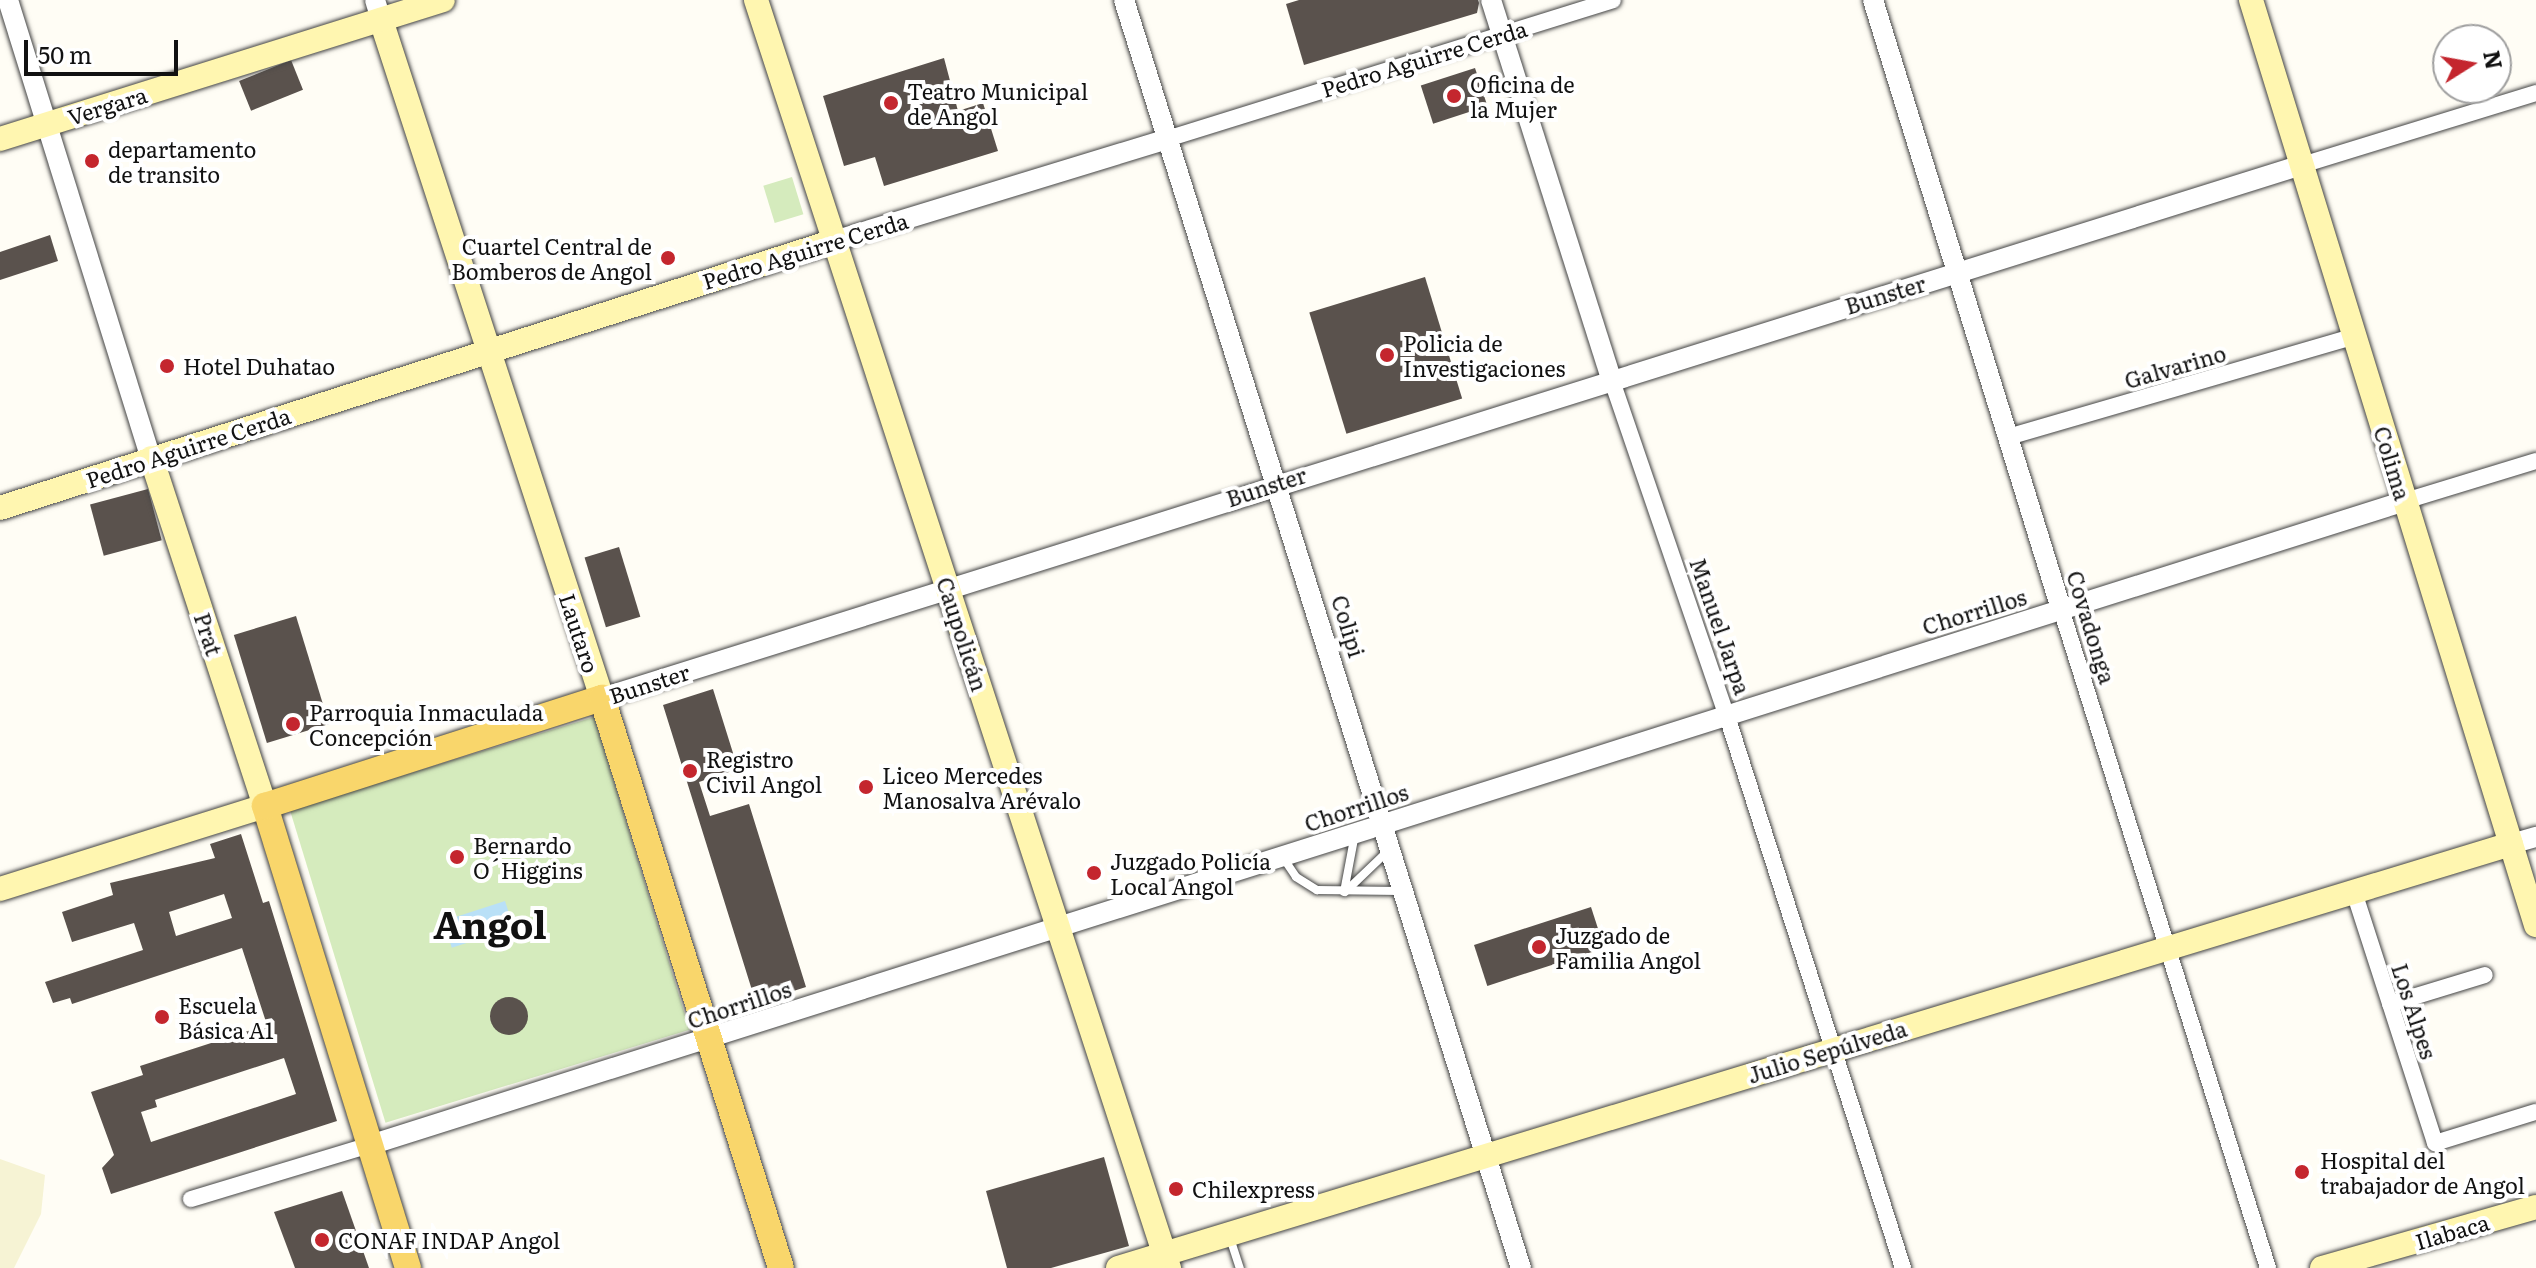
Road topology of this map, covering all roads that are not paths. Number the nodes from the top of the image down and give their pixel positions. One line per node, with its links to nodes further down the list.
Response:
1 (8, 0): 12 (street, Prat)
2 (443, 0): 9 (main road, Vergara)
3 (756, 0): 16 (main road, Caupolicán)
4 (1124, 0): 14 (street, Colipi)
5 (1491, 0): 10 (street, Manuel Jarpa)
6 (1613, 0): 10 (street, Pedro Aguirre Cerda)
7 (1873, 0): 17 (street, Covadonga)
8 (2251, 0): 15 (main road, Colima)
9 (378, 10): 12 (main road, Vergara); 19 (main road, Lautaro)
10 (1501, 34): 14 (street, Pedro Aguirre Cerda); 20 (street, Manuel Jarpa)
11 (2536, 93): 15 (street, Bunster)
12 (47, 124): 13 (main road, Vergara); 22 (street, Prat)
13 (0, 139)
14 (1167, 139): 16 (street, Pedro Aguirre Cerda); 24 (street, Colipi)
15 (2302, 165): 17 (street, Bunster); 18 (main road, Colima)
16 (834, 241): 19 (main road, Pedro Aguirre Cerda); 27 (main road, Caupolicán)
17 (1957, 272): 20 (street, Bunster); 21 (street, Covadonga)
18 (2355, 336): 21 (street, Galvarino); 25 (main road, Colima)
19 (488, 350): 22 (main road, Pedro Aguirre Cerda); 29 (main road, Lautaro)
20 (1611, 378): 24 (street, Bunster); 30 (street, Manuel Jarpa)
21 (2008, 437): 28 (street, Covadonga)
22 (151, 458): 26 (main road, Pedro Aguirre Cerda); 31 (main road, Prat)
23 (2536, 461): 25 (street, Chorrillos)
24 (1279, 481): 27 (street, Bunster); 32 (street, Colipi)
25 (2405, 501): 28 (street, Chorrillos); 35 (main road, Colima)
26 (0, 508)
27 (947, 588): 29 (street, Bunster); 43 (main road, Caupolicán)
28 (2061, 609): 30 (street, Chorrillos); 44 (street, Covadonga)
29 (602, 698): 31 (main road, Bunster); 47 (main road, Lautaro)
30 (1726, 713): 32 (street, Chorrillos); 48 (street, Manuel Jarpa)
31 (265, 806): 38 (main road, Bunster); 50 (main road, Prat)
32 (1384, 823): 33 (street, Chorrillos); 36 (street, Colipi)
33 (1355, 833): 37 (street, Chorrillos); 39 (lane)
34 (2536, 837): 35 (street, Julio Sepúlveda)
35 (2511, 844): 41 (main road, Julio Sepúlveda); 42 (main road, Colima)
36 (1391, 847): 39 (lane); 40 (street, Colipi)
37 (1282, 856): 39 (lane); 43 (street, Chorrillos)
38 (0, 889)
39 (1344, 892): 40 (lane)
40 (1404, 892): 51 (street, Colipi)
41 (2354, 892): 44 (main road, Julio Sepúlveda); 46 (street, Los Alpes)
42 (2536, 925)
43 (1058, 927): 47 (street, Chorrillos); 55 (main road, Caupolicán)
44 (2168, 945): 48 (main road, Julio Sepúlveda); 62 (street, Covadonga)
45 (2485, 975): 46 (street)
46 (2390, 1004): 49 (street, Los Alpes)
47 (709, 1039): 50 (street, Chorrillos); 57 (main road, Lautaro)
48 (1835, 1050): 51 (main road, Julio Sepúlveda); 61 (street, Manuel Jarpa)
49 (2535, 1112)
50 (370, 1145): 52 (street, Chorrillos); 56 (main road, Prat)
51 (1486, 1154): 54 (main road, Julio Sepúlveda); 60 (street, Colipi)
52 (191, 1199)
53 (2536, 1207): 63 (main road, Ilabaca)
54 (1229, 1234): 55 (main road, Julio Sepúlveda); 59 (lane)
55 (1167, 1261): 58 (main road, Julio Sepúlveda)
56 (408, 1268)
57 (781, 1268)
58 (1118, 1268)
59 (1240, 1268)
60 (1521, 1268)
61 (1903, 1268)
62 (2268, 1268)
63 (2322, 1268)

